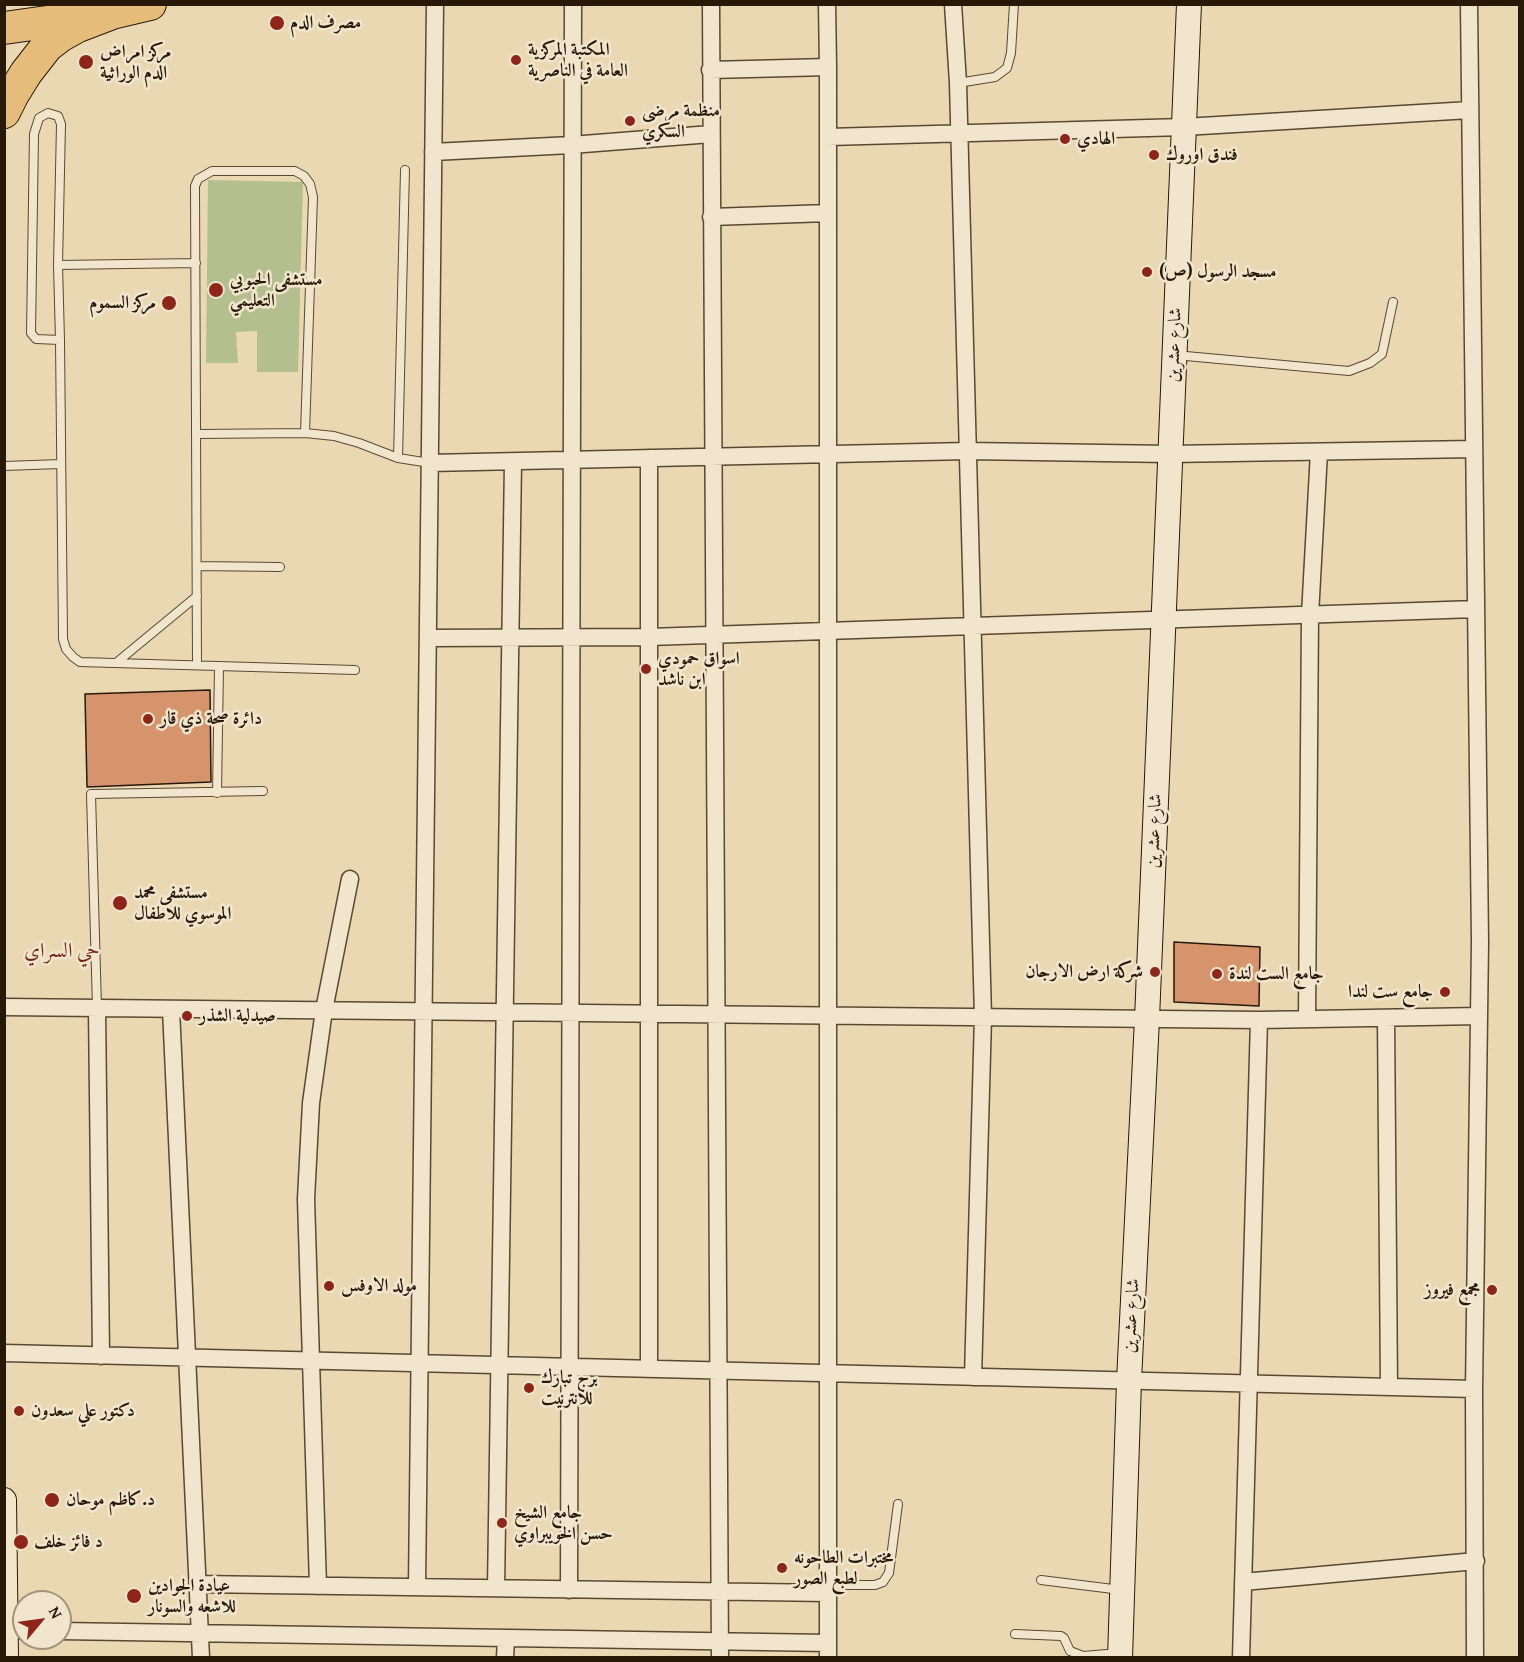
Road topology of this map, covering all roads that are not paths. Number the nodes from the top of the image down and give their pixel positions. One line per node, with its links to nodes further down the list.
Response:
1 (150, 4): 10 (highway)
2 (435, 4): 22 (street)
3 (573, 4): 21 (street)
4 (711, 4): 13 (street)
5 (827, 4): 12 (street)
6 (953, 4): 14 (street)
7 (1014, 4): 14 (lane)
8 (1189, 4): 17 (street, شارع عشرين)
9 (1468, 4): 15 (street)
10 (112, 12): 11 (highway); 16 (highway)
11 (4, 28)
12 (828, 67): 13 (street); 20 (street)
13 (710, 70): 18 (street)
14 (958, 83): 19 (street)
15 (1470, 110): 17 (street); 33 (street)
16 (4, 112)
17 (1184, 127): 19 (street); 30 (street, شارع عشرين)
18 (711, 134): 21 (street); 25 (street)
19 (959, 134): 20 (street); 34 (street)
20 (828, 137): 24 (street)
21 (571, 145): 22 (street); 41 (street)
22 (434, 152): 43 (street)
23 (405, 170): 39 (lane)
24 (828, 213): 25 (street); 36 (street)
25 (711, 217): 38 (street)
26 (196, 263): 27 (lane); 31 (lane); 32 (lane)
27 (58, 265): 29 (lane); 29 (lane)
28 (1393, 302): 30 (lane)
29 (60, 340): 44 (lane)
30 (1174, 355): 37 (street, شارع عشرين)
31 (305, 433): 32 (lane); 39 (lane)
32 (196, 434): 46 (lane)
33 (1474, 449): 35 (street); 49 (street)
34 (968, 450): 36 (street); 37 (street); 52 (street)
35 (1319, 452): 37 (street); 50 (street)
36 (828, 453): 38 (street); 53 (street)
37 (1170, 454): 51 (street, شارع عشرين)
38 (713, 456): 40 (street); 54 (street)
39 (399, 458): 43 (lane)
40 (649, 458): 41 (street); 55 (street)
41 (571, 460): 42 (street); 58 (street)
42 (513, 462): 43 (street); 57 (street)
43 (430, 463): 56 (street)
44 (61, 464): 45 (lane); 59 (lane)
45 (4, 466)
46 (197, 566): 47 (lane); 48 (lane)
47 (280, 567)
48 (197, 596): 59 (lane); 60 (lane)
49 (1476, 609): 50 (street); 76 (street)
50 (1310, 615): 51 (street); 80 (street)
51 (1164, 619): 52 (street); 79 (street, شارع عشرين)
52 (973, 627): 53 (street); 77 (street)
53 (828, 630): 54 (street); 75 (street)
54 (714, 634): 55 (street); 73 (street)
55 (649, 637): 58 (street); 74 (street)
56 (428, 638): 57 (street); 70 (street)
57 (510, 638): 58 (street); 71 (street)
58 (571, 638): 72 (street)
59 (116, 663): 60 (lane)
60 (197, 665): 61 (lane)
61 (219, 666): 62 (lane); 64 (lane)
62 (355, 670)
63 (263, 791): 64 (lane)
64 (217, 793): 67 (lane)
65 (350, 879): 69 (street)
66 (4, 1007): 67 (street)
67 (97, 1008): 68 (street); 83 (street)
68 (171, 1009): 69 (street); 84 (street)
69 (324, 1010): 70 (street); 85 (street)
70 (423, 1011): 71 (street); 86 (street)
71 (504, 1012): 72 (street); 87 (street)
72 (570, 1013): 74 (street); 88 (street)
73 (717, 1014): 74 (street); 75 (street); 90 (street)
74 (649, 1015): 89 (street)
75 (828, 1016): 77 (street); 91 (street)
76 (1479, 1016): 78 (street); 96 (street)
77 (983, 1017): 79 (street); 92 (street)
78 (1386, 1018): 80 (street); 95 (street)
79 (1147, 1019): 81 (street); 93 (street, شارع عشرين)
80 (1307, 1019): 81 (street)
81 (1259, 1020): 94 (street)
82 (4, 1353): 83 (street)
83 (101, 1356): 84 (street)
84 (187, 1358): 85 (street); 102 (street)
85 (312, 1361): 86 (street); 103 (street)
86 (419, 1364): 87 (street); 104 (street)
87 (499, 1365): 88 (street); 105 (street)
88 (570, 1367): 89 (street); 107 (street)
89 (649, 1369): 90 (street)
90 (719, 1371): 91 (street); 109 (street)
91 (828, 1374): 92 (street); 106 (street)
92 (973, 1377): 93 (street)
93 (1129, 1381): 94 (street); 108 (street, شارع عشرين)
94 (1248, 1384): 95 (street); 101 (street)
95 (1389, 1387): 96 (street)
96 (1474, 1389): 99 (street)
97 (4, 1500): 110 (street)
98 (898, 1504): 106 (lane)
99 (1476, 1562): 101 (street); 123 (street)
100 (1041, 1580): 108 (lane)
101 (1243, 1582): 122 (street)
102 (198, 1584): 103 (street); 112 (street)
103 (318, 1586): 104 (street)
104 (417, 1587): 105 (street)
105 (496, 1588): 107 (street)
106 (828, 1589): 109 (street); 117 (street)
107 (570, 1590): 109 (street)
108 (1122, 1590): 118 (street, شارع عشرين)
109 (721, 1592): 116 (street)
110 (12, 1595)
111 (72, 1631): 112 (street)
112 (200, 1633): 114 (street); 120 (street)
113 (1015, 1634): 118 (lane)
114 (506, 1638): 116 (street); 121 (street)
115 (12, 1639): 119 (street)
116 (721, 1649): 117 (street)
117 (828, 1650)
118 (1120, 1655)
119 (6, 1658)
120 (201, 1658)
121 (505, 1658)
122 (1241, 1658)
123 (1475, 1658)

